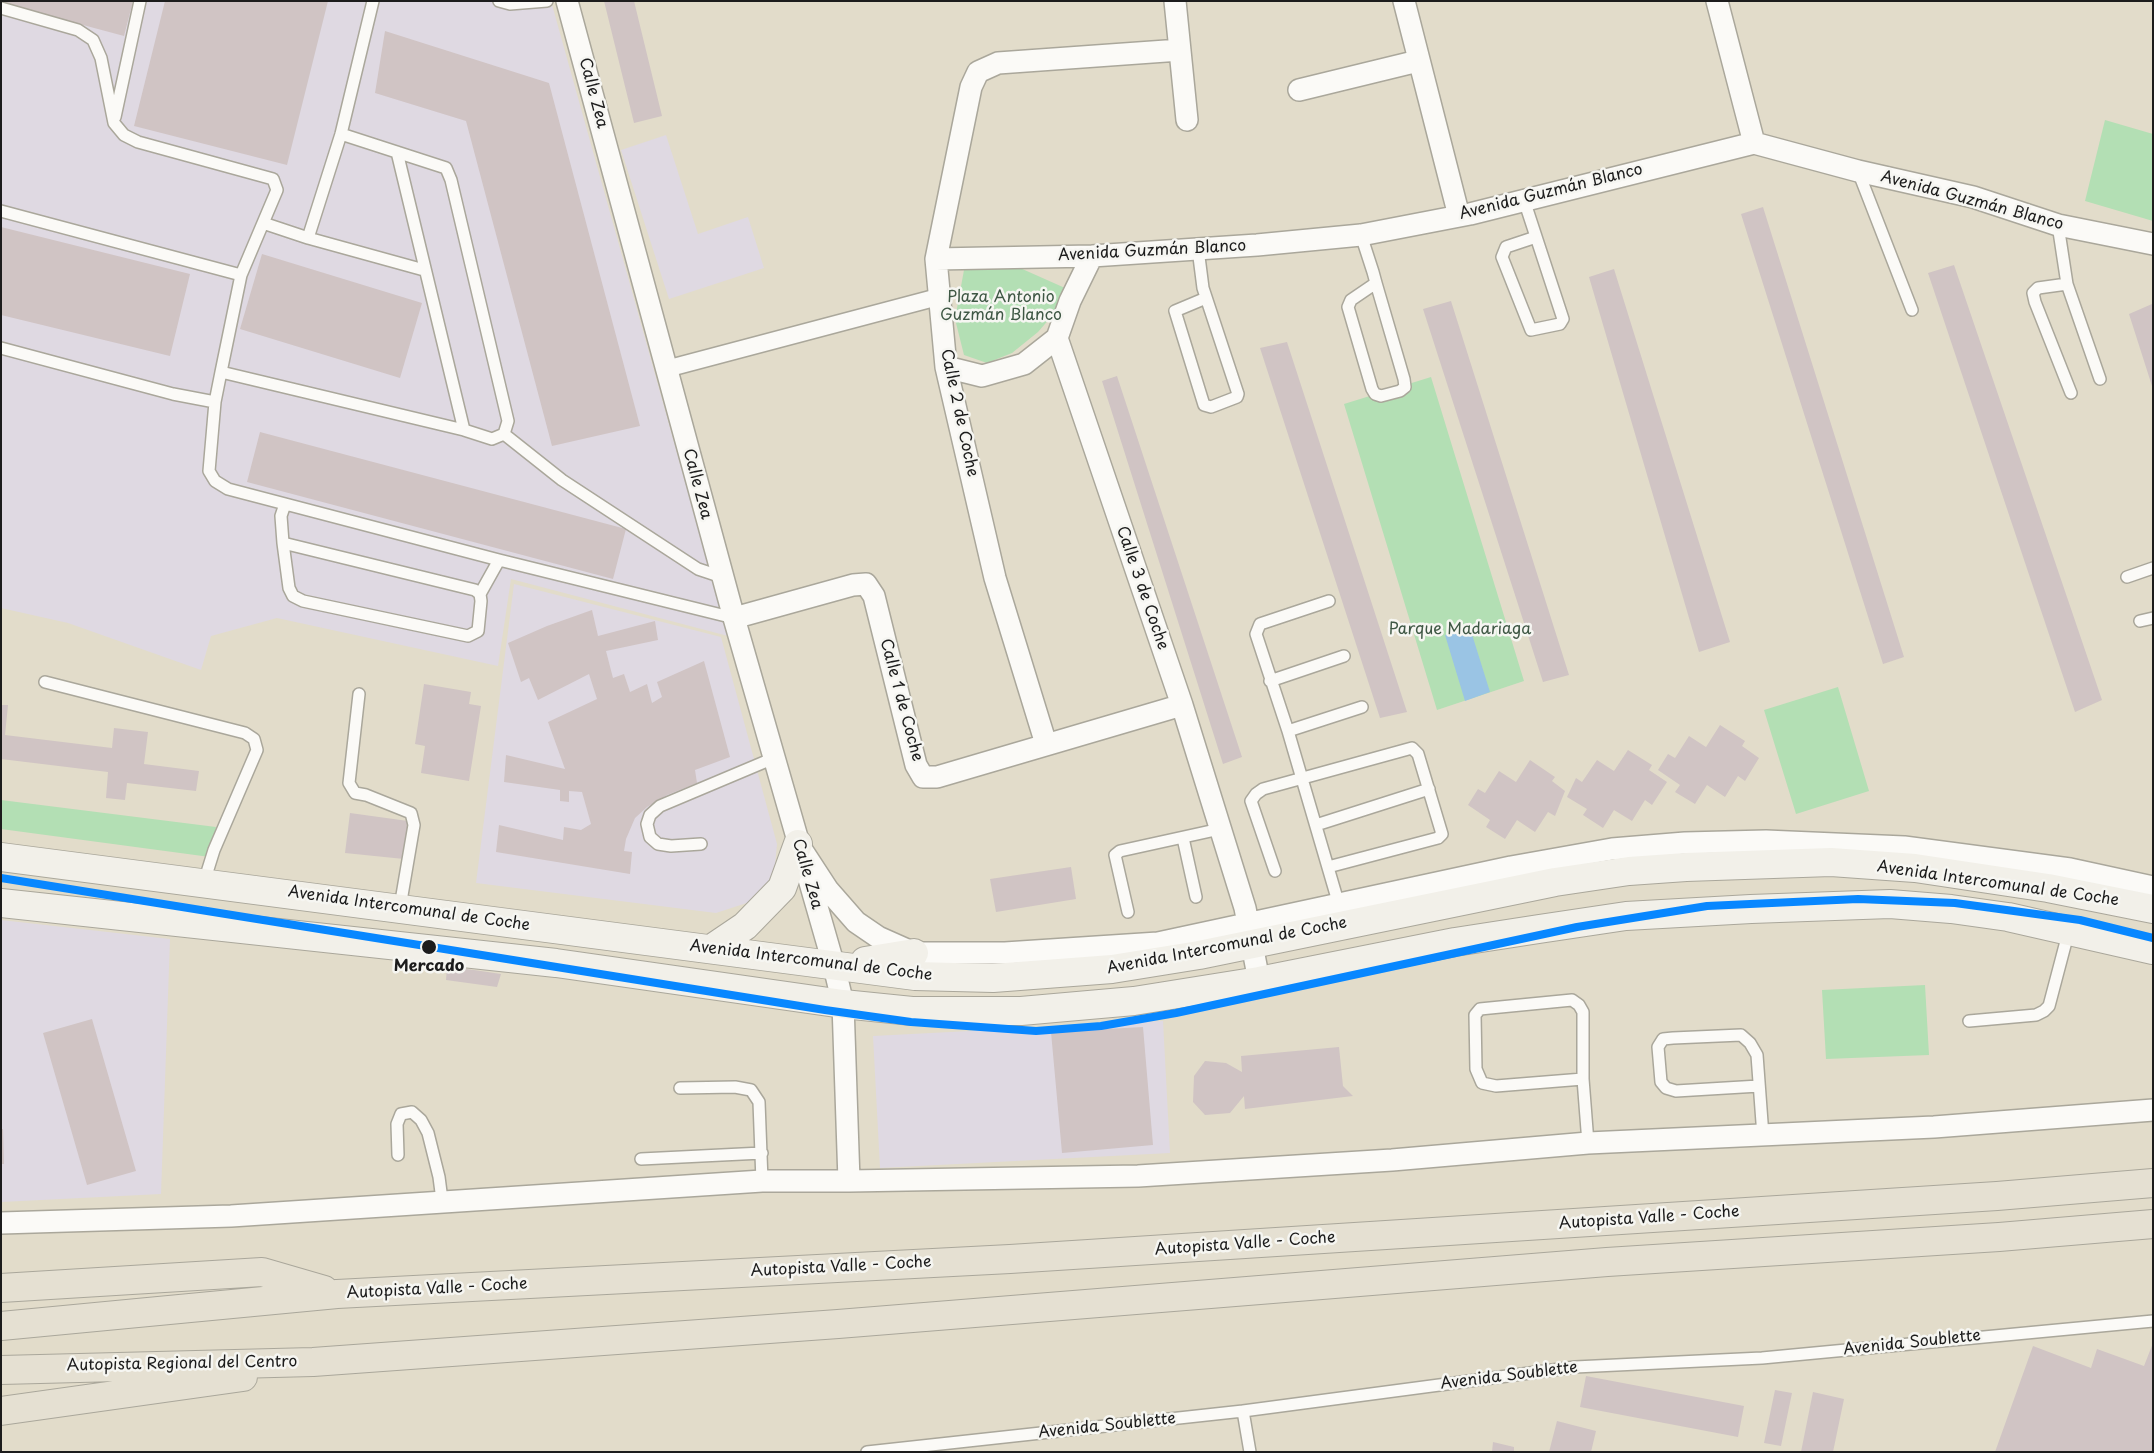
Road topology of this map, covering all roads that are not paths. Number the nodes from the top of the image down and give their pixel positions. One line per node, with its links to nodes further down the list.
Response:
1 (140, 1): 14 (lane)
2 (373, 1): 15 (lane)
3 (499, 1): 4 (lane)
4 (547, 1)
5 (568, 1): 41 (street, Calle Zea)
6 (1175, 1): 10 (street)
7 (1404, 1): 11 (street)
8 (1717, 1): 16 (street)
9 (1, 8): 14 (lane)
10 (1180, 50): 13 (street); 30 (street, Calle 2 de Coche)
11 (1418, 61): 12 (street); 21 (street)
12 (1299, 90)
13 (1186, 120)
14 (114, 123): 22 (lane)
15 (341, 134): 17 (lane); 26 (lane)
16 (1754, 142): 18 (street, Avenida Guzmán Blanco); 19 (street, Avenida Guzmán Blanco)
17 (397, 152): 31 (lane); 47 (lane)
18 (1858, 171): 23 (street, Avenida Guzmán Blanco); 37 (lane)
19 (1524, 200): 21 (street, Avenida Guzmán Blanco); 25 (lane)
20 (1, 211): 32 (lane)
21 (1459, 216): 24 (street, Avenida Guzmán Blanco)
22 (263, 223): 26 (lane); 32 (lane)
23 (2058, 225): 27 (street, Avenida Guzmán Blanco); 34 (lane)
24 (1361, 235): 28 (street, Avenida Guzmán Blanco); 33 (lane)
25 (1536, 237): 25 (lane)
26 (308, 238): 31 (lane)
27 (2153, 244)
28 (1198, 250): 29 (street, Avenida Guzmán Blanco); 36 (lane)
29 (1092, 256): 30 (street, Avenida Guzmán Blanco); 38 (street)
30 (936, 259): 35 (street, Calle 2 de Coche)
31 (424, 270): 46 (lane)
32 (241, 275): 42 (lane)
33 (1376, 283): 33 (lane)
34 (2067, 284): 43 (lane); 44 (lane)
35 (938, 297): 40 (street, Calle 2 de Coche); 41 (street)
36 (1206, 298): 36 (lane)
37 (1912, 310)
38 (1057, 338): 40 (street); 63 (street, Calle 3 de Coche)
39 (1, 348): 45 (lane)
40 (946, 367): 66 (street, Calle 2 de Coche)
41 (666, 369): 53 (street, Calle Zea)
42 (221, 372): 45 (lane); 46 (lane)
43 (2100, 379)
44 (2071, 393)
45 (215, 402): 48 (lane)
46 (464, 430): 47 (lane)
47 (504, 434): 53 (lane)
48 (284, 504): 49 (lane); 50 (lane)
49 (283, 543): 54 (lane); 54 (lane)
50 (498, 560): 54 (lane); 56 (lane)
51 (2153, 568): 52 (lane)
52 (2127, 577)
53 (722, 578): 56 (street, Calle Zea)
54 (480, 594)
55 (1329, 601): 60 (lane)
56 (734, 618): 66 (street, Calle 1 de Coche); 67 (street, Calle Zea)
57 (2153, 618): 58 (lane)
58 (2140, 621)
59 (1344, 656): 60 (lane)
60 (1270, 681): 65 (lane)
61 (45, 682): 78 (lane)
62 (359, 694): 83 (lane)
63 (1182, 705): 66 (street, Calle 1 de Coche); 71 (street, Calle 3 de Coche)
64 (1362, 707): 65 (lane)
65 (1288, 730): 68 (lane)
66 (1046, 744)
67 (774, 758): 73 (lane); 74 (street, Calle Zea)
68 (1302, 779): 69 (lane); 70 (lane); 77 (lane)
69 (1429, 790): 70 (lane); 76 (lane)
70 (1316, 826): 76 (lane)
71 (1220, 829): 72 (lane); 87 (street, Calle 3 de Coche)
72 (1183, 838): 80 (lane); 85 (lane)
73 (701, 844)
74 (798, 844): 88 (main road); 91 (street); 92 (street, Calle Zea)
75 (1, 857): 78 (main road, Avenida Intercomunal de Coche)
76 (1328, 867): 82 (lane)
77 (1275, 871)
78 (204, 882): 83 (main road, Avenida Intercomunal de Coche)
79 (2153, 887): 82 (street, Avenida Intercomunal de Coche)
80 (1196, 897)
81 (1, 903): 94 (main road, Avenida Intercomunal de Coche)
82 (1339, 904): 87 (street, Avenida Intercomunal de Coche)
83 (400, 907): 88 (main road, Avenida Intercomunal de Coche)
84 (2153, 909): 87 (main road, Avenida Intercomunal de Coche)
85 (1128, 912)
86 (2069, 930): 89 (main road, Avenida Intercomunal de Coche); 93 (main road, Avenida Intercomunal de Coche); 95 (lane)
87 (1250, 934): 90 (main road, Avenida Intercomunal de Coche); 90 (main road); 93 (street, Calle 3 de Coche)
88 (712, 949): 92 (main road, Avenida Intercomunal de Coche)
89 (2153, 950)
90 (1160, 951): 91 (street, Avenida Intercomunal de Coche); 92 (main road, Avenida Intercomunal de Coche)
91 (914, 953): 92 (main road)
92 (834, 966): 94 (street, Calle Zea)
93 (1259, 982): 94 (main road, Avenida Intercomunal de Coche)
94 (842, 1004): 106 (street)
95 (1969, 1021)
96 (1583, 1079): 96 (lane); 101 (lane)
97 (1759, 1086): 97 (lane); 100 (lane)
98 (680, 1088): 102 (lane)
99 (2153, 1110): 100 (street)
100 (1763, 1136): 101 (street)
101 (1588, 1143): 106 (street)
102 (762, 1154): 104 (lane); 105 (lane)
103 (398, 1155): 108 (lane)
104 (641, 1159)
105 (762, 1181): 106 (street); 108 (street)
106 (849, 1182)
107 (2153, 1183): 112 (highway, Autopista Valle - Coche)
108 (442, 1200): 109 (street)
109 (1, 1223)
110 (2153, 1224): 115 (highway)
111 (1, 1288): 112 (highway)
112 (337, 1294): 114 (highway)
113 (2153, 1321): 118 (lane, Avenida Soublette)
114 (1, 1326)
115 (363, 1358): 116 (highway, Autopista Regional del Centro); 117 (highway)
116 (1, 1370)
117 (1, 1411)
118 (1243, 1411): 119 (lane, Avenida Soublette); 121 (lane)
119 (885, 1451): 120 (lane, Avenida Soublette)
120 (867, 1452)
121 (1250, 1452)

